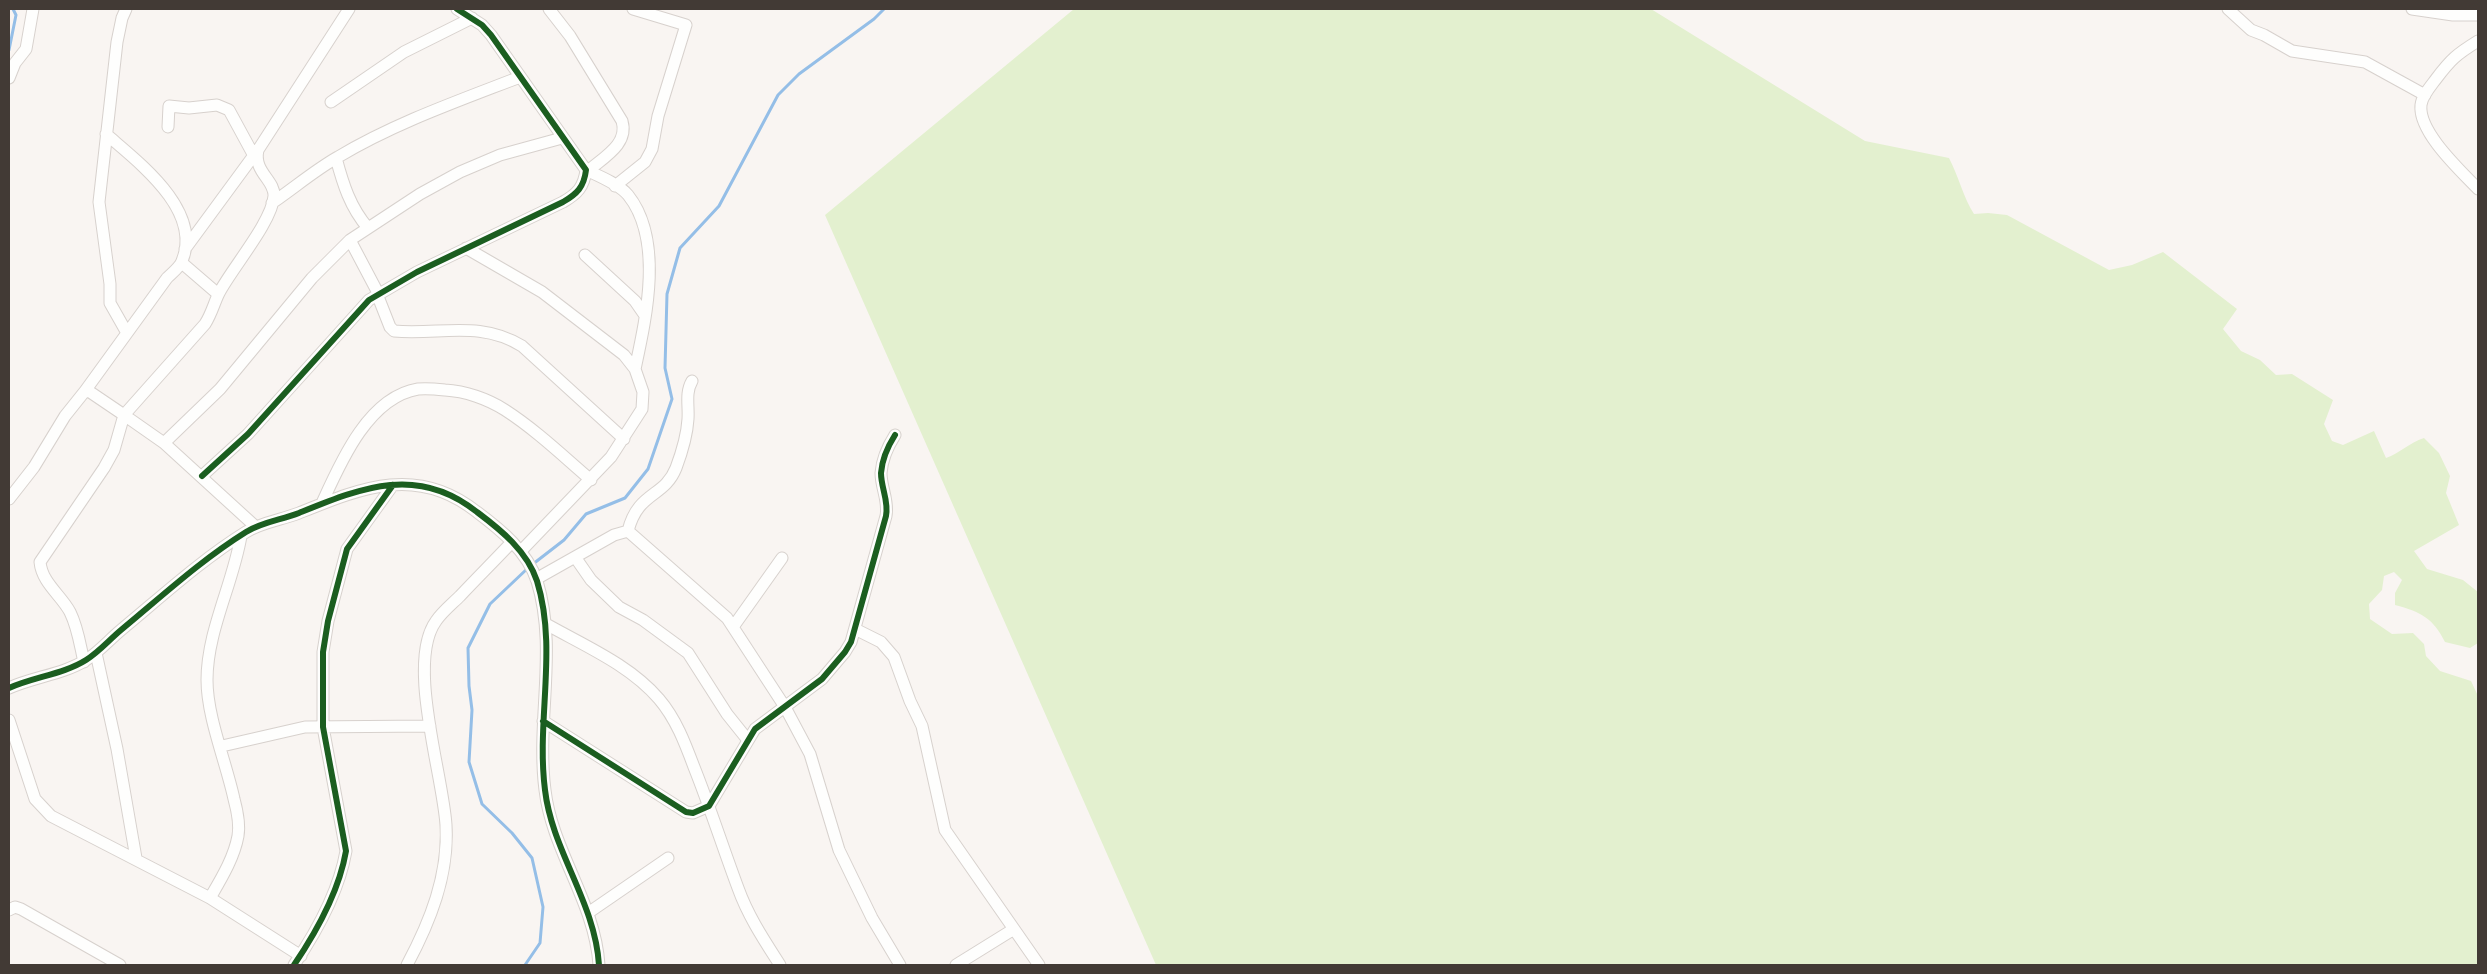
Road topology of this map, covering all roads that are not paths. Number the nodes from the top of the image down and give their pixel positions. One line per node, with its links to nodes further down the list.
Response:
1 (34, 9): 13 (street)
2 (126, 9): 17 (street)
3 (349, 9): 19 (street)
4 (457, 9): 10 (street)
5 (549, 9): 21 (street)
6 (633, 9): 22 (street)
7 (2228, 9): 14 (street)
8 (2412, 9): 9 (street)
9 (2478, 15)
10 (472, 18): 12 (street); 15 (street)
11 (2478, 41): 14 (street)
12 (520, 77): 18 (street); 20 (street)
13 (9, 78)
14 (2425, 95): 23 (street)
15 (331, 102)
16 (168, 127): 19 (street)
17 (106, 134): 28 (street); 34 (street)
18 (562, 138): 21 (street); 25 (street)
19 (256, 153): 24 (street); 28 (street)
20 (336, 158): 24 (street); 25 (street)
21 (587, 171): 22 (street); 27 (street)
22 (615, 186): 33 (street)
23 (2478, 189)
24 (272, 203): 31 (street)
25 (368, 228): 26 (street)
26 (350, 240): 32 (street); 41 (street)
27 (466, 248): 32 (street); 35 (street)
28 (186, 249): 30 (street)
29 (585, 255): 33 (street)
30 (182, 263): 31 (street); 34 (street)
31 (218, 294): 38 (street)
32 (377, 294): 40 (street); 42 (street)
33 (644, 314): 35 (street)
34 (127, 333): 37 (street)
35 (635, 369): 40 (street)
36 (692, 381): 48 (street)
37 (85, 391): 38 (street); 45 (street)
38 (124, 415): 41 (street); 59 (street)
39 (895, 436): 57 (street)
40 (624, 439): 43 (street)
41 (164, 443): 42 (street)
42 (202, 476): 47 (street)
43 (591, 480): 46 (street); 51 (street)
44 (393, 485): 46 (street); 50 (street); 64 (street)
45 (9, 499)
46 (323, 501): 47 (street)
47 (256, 528): 49 (street)
48 (628, 531): 52 (street); 56 (street)
49 (241, 536): 58 (street); 67 (street)
50 (512, 542): 51 (street); 65 (street)
51 (523, 554): 54 (street)
52 (575, 557): 54 (street); 66 (street)
53 (782, 558): 56 (street)
54 (536, 579): 55 (street)
55 (546, 624): 63 (street); 68 (street)
56 (732, 626): 61 (street)
57 (855, 629): 61 (street); 74 (street)
58 (96, 653): 59 (street); 69 (street)
59 (84, 662): 60 (street)
60 (9, 688)
61 (785, 707): 66 (street); 80 (street)
62 (9, 720): 69 (street)
63 (543, 721): 68 (street); 73 (street)
64 (323, 726): 65 (street); 67 (street); 75 (street)
65 (430, 726): 78 (street)
66 (747, 739): 68 (street)
67 (222, 746): 71 (street)
68 (709, 806): 79 (street)
69 (136, 858): 71 (street)
70 (668, 858): 73 (street)
71 (210, 898): 75 (street)
72 (9, 909): 77 (street)
73 (588, 913): 76 (street)
74 (1014, 929): 81 (street); 82 (street)
75 (297, 961)
76 (601, 964)
77 (120, 965)
78 (407, 965)
79 (780, 965)
80 (900, 965)
81 (956, 965)
82 (1040, 965)

